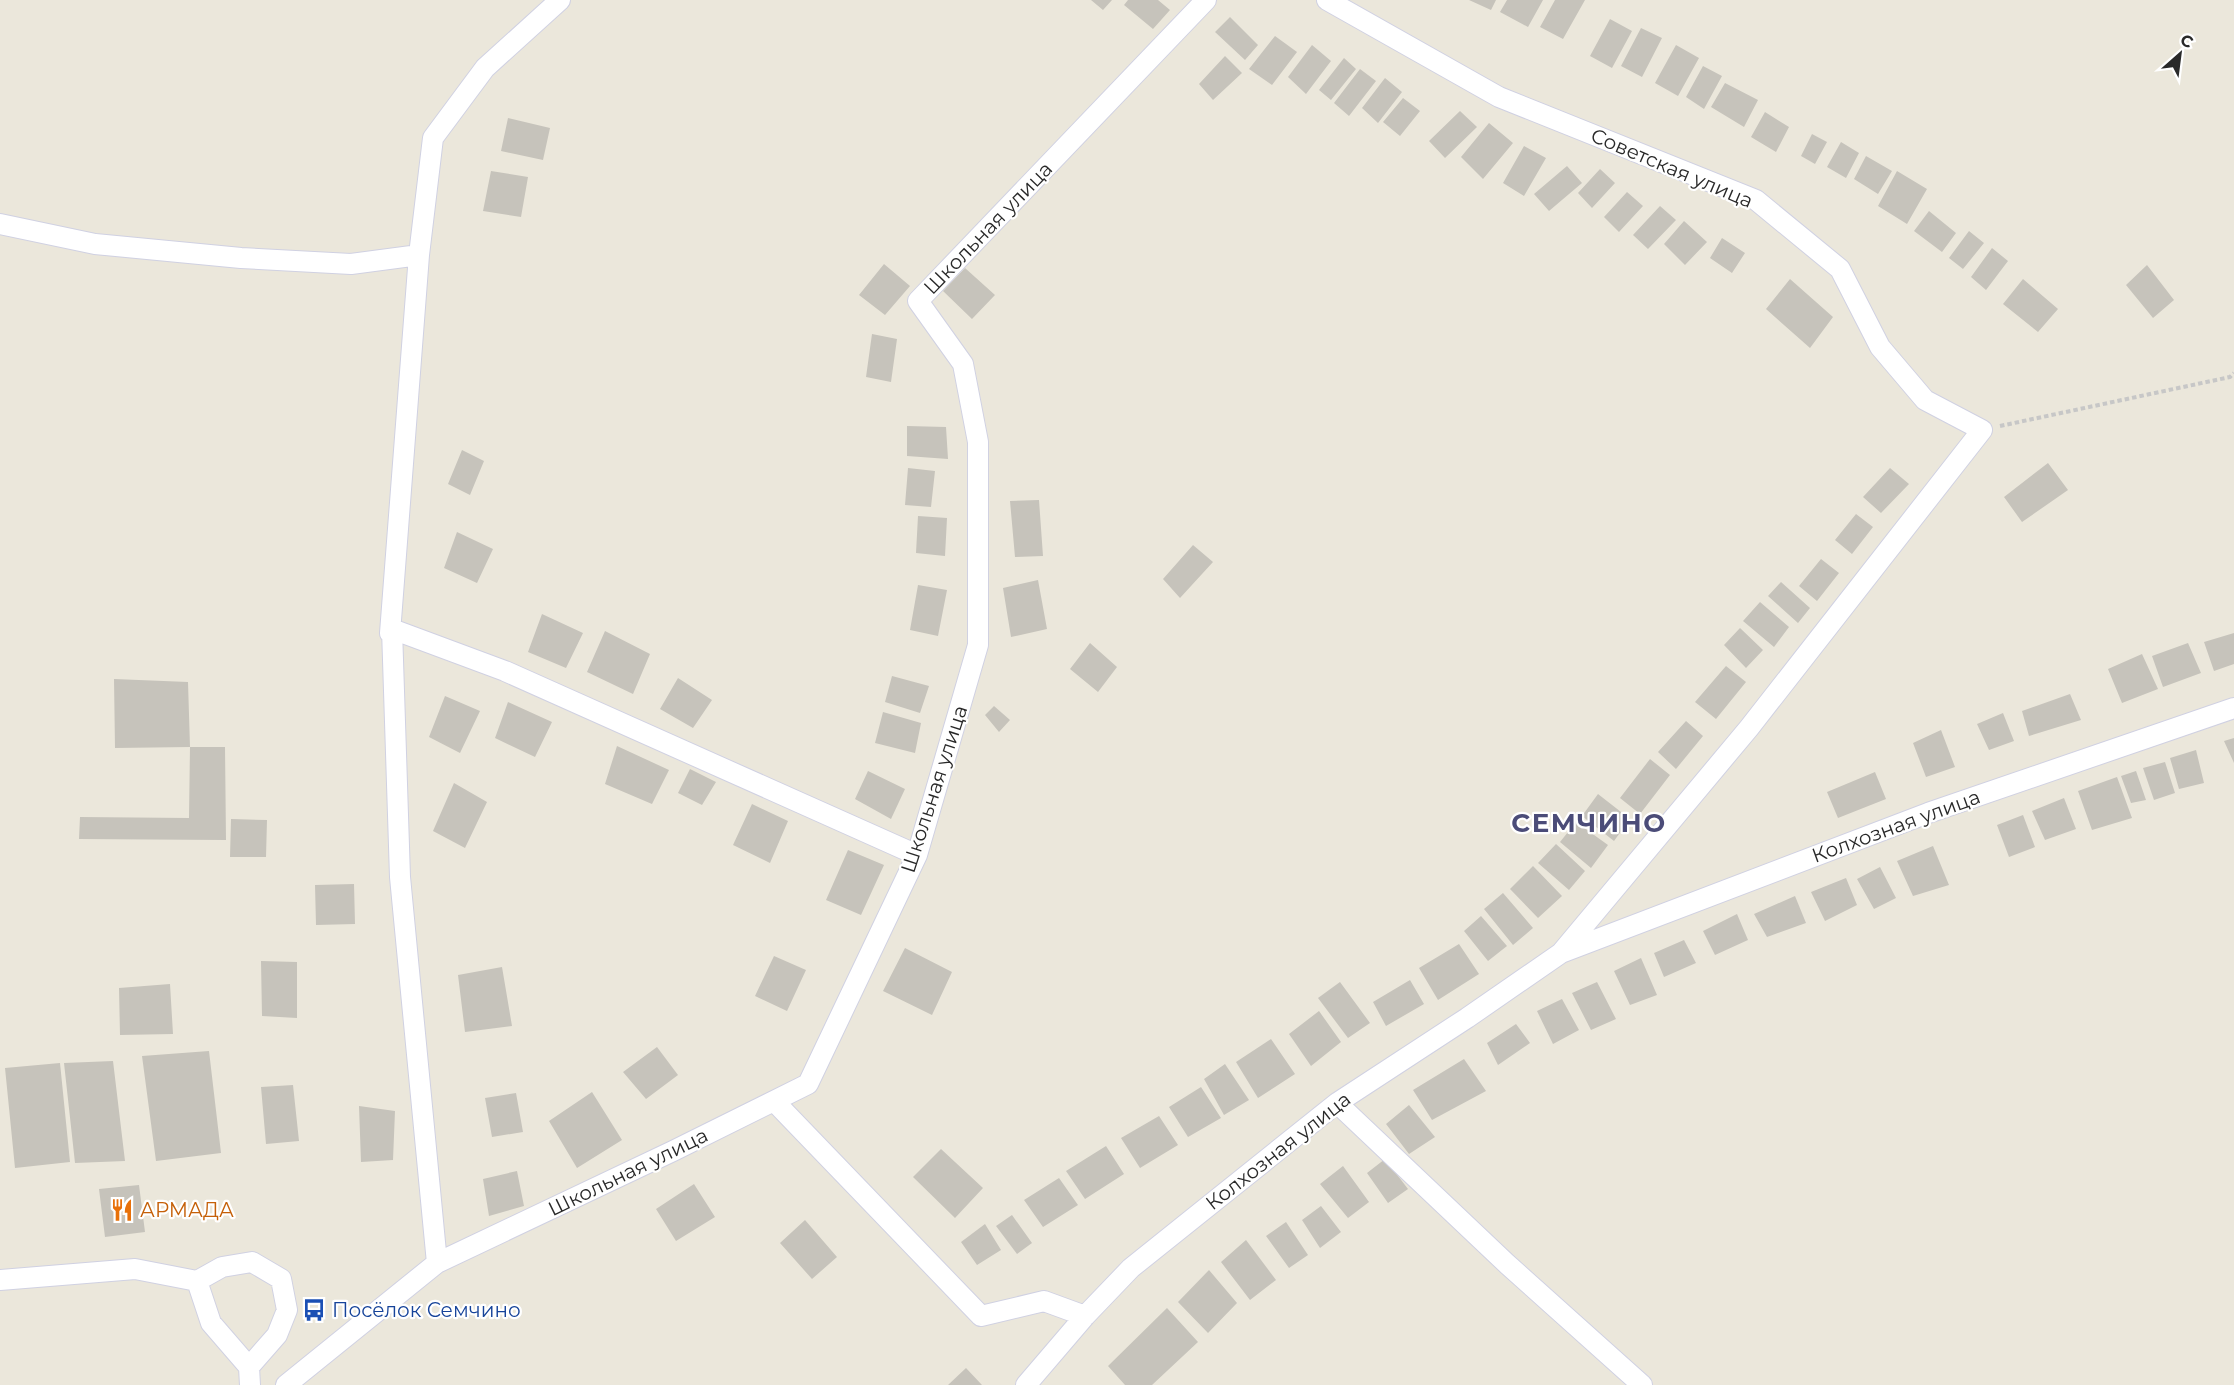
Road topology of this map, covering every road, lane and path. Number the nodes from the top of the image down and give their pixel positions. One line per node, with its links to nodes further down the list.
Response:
1 (560, 0): 5 (street)
2 (1206, 0): 10 (street, Школьная улица)
3 (1327, 0): 7 (street, Советская улица)
4 (0, 224): 5 (street)
5 (419, 255): 8 (street)
6 (2234, 373): 7 (path)
7 (1982, 430): 11 (street, Колхозная улица)
8 (392, 629): 10 (street); 14 (street)
9 (2234, 708): 11 (street, Колхозная улица)
10 (917, 855): 12 (street, Школьная улица)
11 (1561, 953): 13 (street, Колхозная улица)
12 (774, 1101): 14 (street, Школьная улица); 17 (street)
13 (1337, 1103): 17 (street, Колхозная улица); 21 (street)
14 (437, 1263): 19 (street, Школьная улица)
15 (0, 1280): 16 (street)
16 (197, 1281): 18 (street); 18 (street)
17 (1084, 1316): 20 (street, Колхозная улица)
18 (250, 1376)
19 (286, 1385)
20 (1026, 1385)
21 (1642, 1385)

